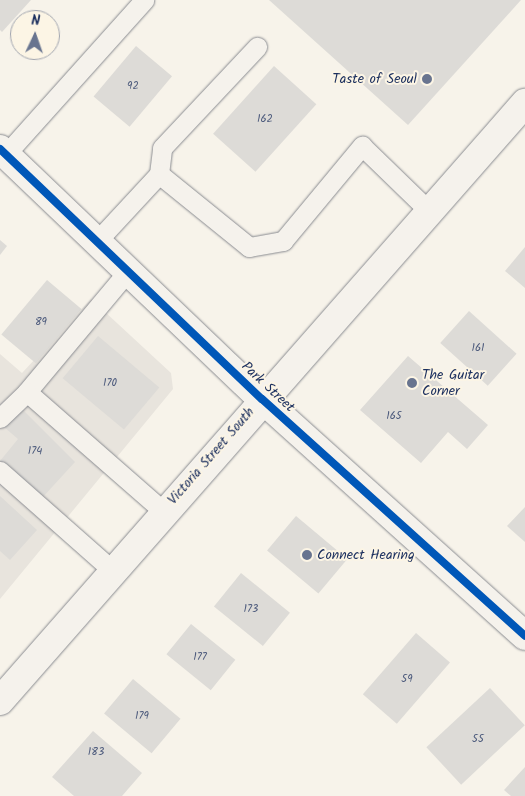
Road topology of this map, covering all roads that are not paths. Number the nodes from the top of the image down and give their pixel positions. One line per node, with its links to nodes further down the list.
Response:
1 (144, 0): 4 (lane)
2 (258, 47): 5 (lane)
3 (525, 103): 6 (main road, Victoria Street South)
4 (3, 152): 7 (main road, Park Street)
5 (159, 174): 6 (lane); 7 (lane)
6 (428, 211): 10 (main road, Victoria Street South)
7 (97, 241): 8 (main road, Park Street)
8 (128, 270): 9 (lane); 10 (main road, Park Street)
9 (27, 392): 11 (lane); 13 (lane)
10 (262, 399): 13 (main road, Victoria Street South); 15 (main road, Park Street)
11 (0, 418)
12 (0, 471): 14 (lane)
13 (163, 511): 14 (main road, Victoria Street South)
14 (112, 570): 16 (main road, Victoria Street South)
15 (525, 636)
16 (0, 701)

